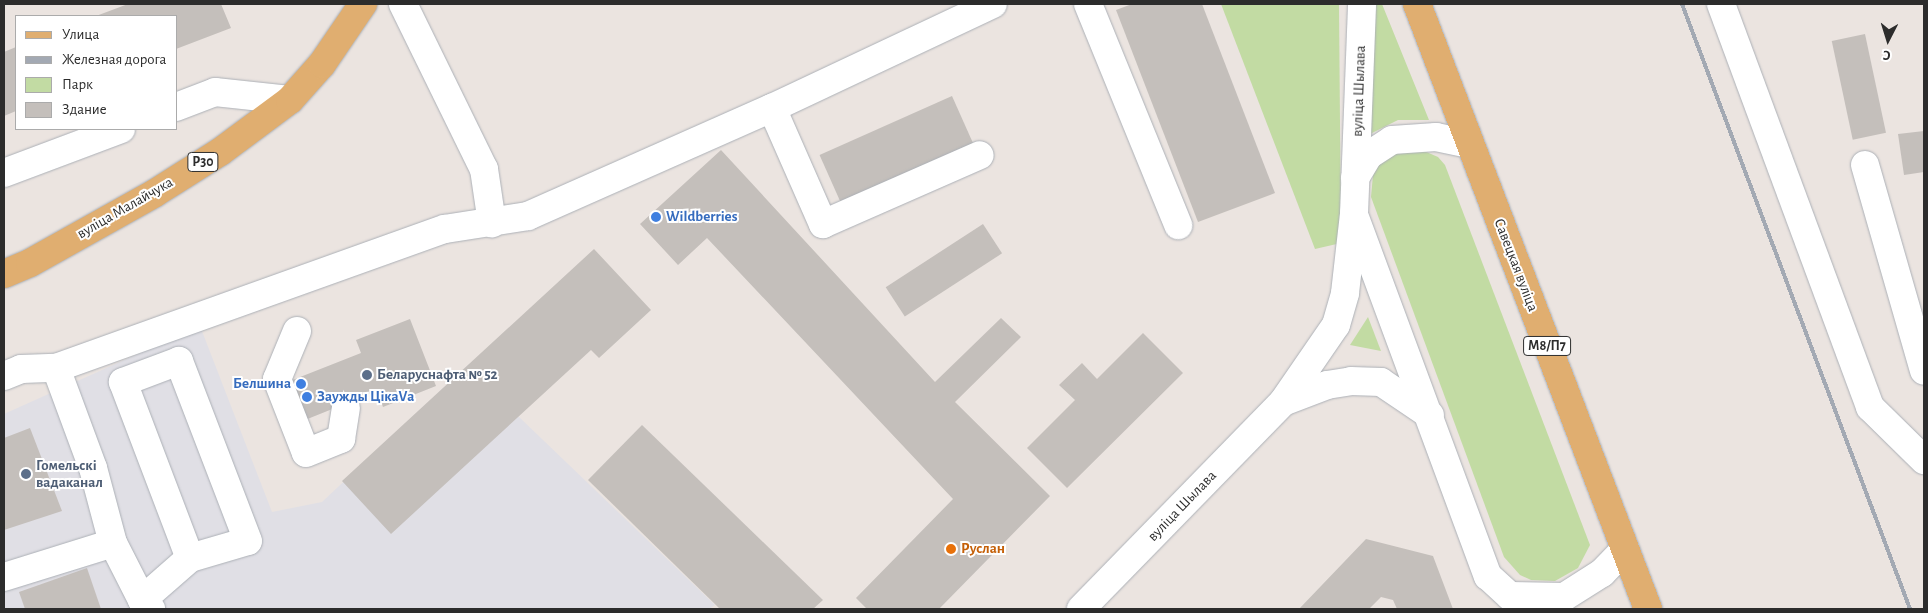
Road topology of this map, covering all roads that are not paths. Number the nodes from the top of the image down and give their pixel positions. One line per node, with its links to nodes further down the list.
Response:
1 (363, 4): 8 (main road, вуліца Малайчука / Р30)
2 (403, 4): 18 (street)
3 (993, 4): 10 (street)
4 (1088, 4): 19 (street)
5 (1362, 4): 16 (street, вуліца Шылава)
6 (1417, 4): 12 (main road, Савецкая вуліца / М8/П7)
7 (1721, 4): 28 (street)
8 (290, 100): 9 (street); 20 (main road, вуліца Малайчука / Р30)
9 (178, 106)
10 (772, 108): 13 (street); 18 (street)
11 (118, 130): 15 (street)
12 (1469, 144): 16 (street, вуліца Шылава); 30 (main road, Савецкая вуліца / М8/П7)
13 (980, 155)
14 (1865, 165): 23 (street)
15 (4, 173)
16 (1355, 178): 17 (street, вуліца Шылава)
17 (1354, 214): 25 (street, вуліца Шылава); 27 (street, вуліца Шылава)
18 (492, 223): 22 (street)
19 (1178, 225)
20 (4, 274)
21 (297, 331): 26 (street)
22 (56, 368): 24 (street); 29 (street)
23 (1924, 371)
24 (4, 376)
25 (1283, 402): 27 (street, вуліца Шылава); 35 (street, вуліца Шылава)
26 (346, 408)
27 (1430, 415): 33 (street, вуліца Шылава)
28 (1924, 460)
29 (113, 543): 32 (street); 34 (street)
30 (1625, 549): 33 (street, вуліца Шылава); 36 (main road, Савецкая вуліца / М8/П7)
31 (190, 558): 31 (street); 34 (street)
32 (4, 577)
33 (1517, 602)
34 (146, 605)
35 (1082, 609)
36 (1648, 609)

